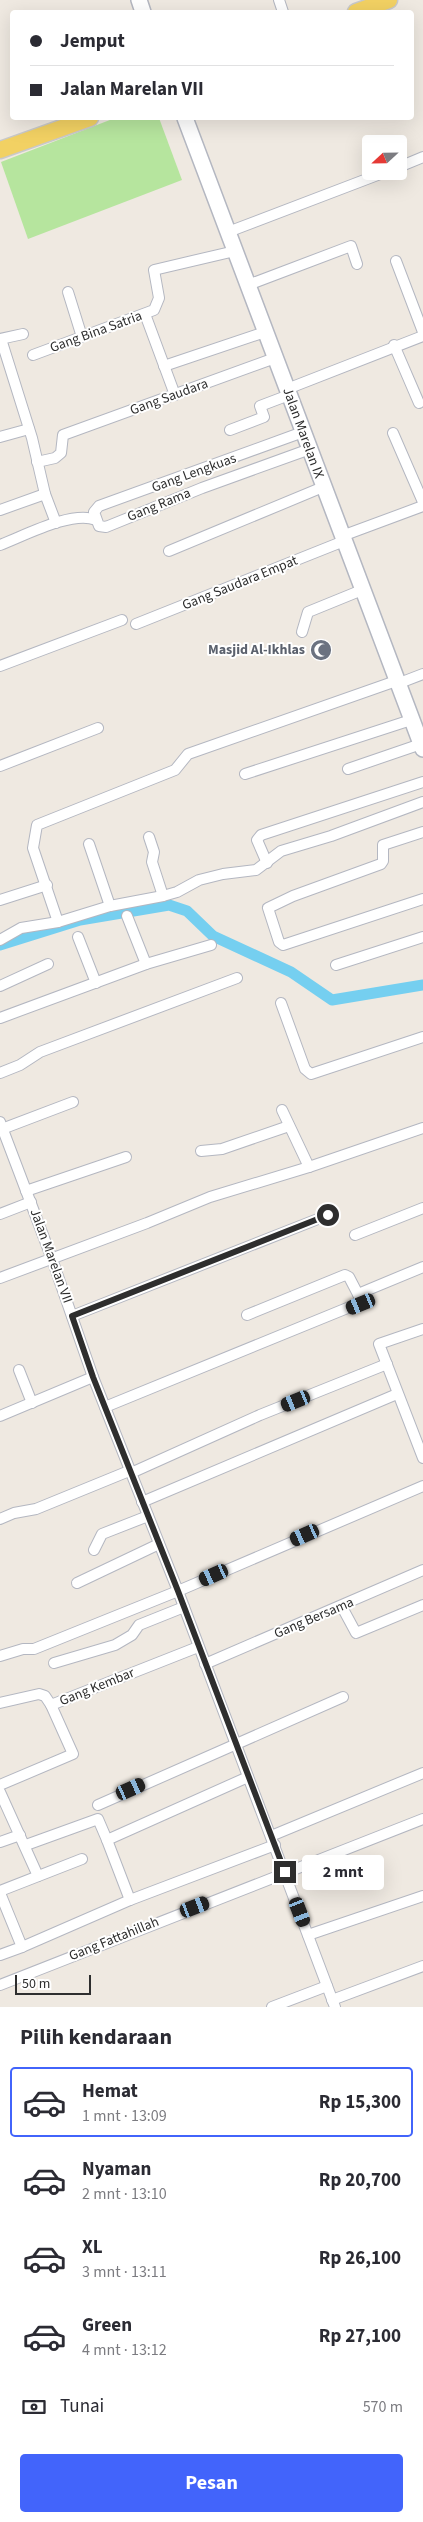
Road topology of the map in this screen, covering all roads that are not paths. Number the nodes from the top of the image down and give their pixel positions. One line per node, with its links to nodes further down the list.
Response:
1 (389, 0): 2 (main road)
2 (362, 10)
3 (84, 120): 5 (main road)
4 (186, 120): 9 (main road, Jalan Marelan IX)
5 (0, 150)
6 (423, 157): 7 (street)
7 (408, 163)
8 (364, 180): 9 (street)
9 (228, 232): 10 (main road, Jalan Marelan IX)
10 (235, 251): 13 (main road, Jalan Marelan IX); 15 (street, Gang Bina Satria)
11 (396, 261): 17 (street)
12 (357, 264): 13 (street)
13 (248, 285): 16 (main road, Jalan Marelan IX)
14 (68, 292): 20 (street)
15 (145, 314): 20 (street, Gang Bina Satria); 25 (street)
16 (265, 332): 24 (main road, Jalan Marelan IX); 25 (street)
17 (423, 332)
18 (23, 334): 21 (street)
19 (423, 336): 22 (street)
20 (82, 337): 23 (street, Gang Bina Satria)
21 (0, 339): 29 (street)
22 (394, 346): 26 (street); 28 (street)
23 (33, 355)
24 (275, 358): 26 (main road, Jalan Marelan IX); 27 (street, Gang Saudara)
25 (164, 366): 27 (street)
26 (288, 392): 30 (street); 31 (main road, Jalan Marelan IX)
27 (175, 395): 35 (street, Gang Saudara)
28 (419, 403)
29 (29, 429): 33 (street); 35 (street)
30 (230, 430)
31 (304, 432): 34 (main road, Jalan Marelan IX); 40 (street, Gang Lengkuas)
32 (393, 433): 38 (street)
33 (0, 437)
34 (310, 449): 36 (main road, Jalan Marelan IX); 40 (street, Gang Rama)
35 (37, 462): 37 (street)
36 (323, 487): 42 (main road, Jalan Marelan IX); 44 (street)
37 (45, 494): 39 (street); 41 (street)
38 (423, 504): 42 (street, Gang Saudara Empat)
39 (0, 510)
40 (96, 520): 41 (street)
41 (56, 523): 43 (street)
42 (343, 538): 45 (main road, Jalan Marelan IX); 47 (street, Gang Saudara Empat)
43 (0, 544)
44 (169, 552)
45 (362, 590): 48 (street); 51 (main road, Jalan Marelan IX)
46 (122, 620): 49 (street)
47 (136, 624)
48 (302, 632)
49 (0, 666)
50 (423, 674): 51 (street)
51 (397, 682): 52 (main road, Jalan Marelan IX); 64 (street)
52 (411, 720): 54 (main road, Jalan Marelan IX); 57 (street)
53 (98, 728): 55 (street)
54 (422, 746): 56 (street)
55 (0, 766)
56 (348, 768)
57 (245, 774)
58 (423, 782): 63 (street)
59 (423, 802): 63 (street)
60 (423, 832): 66 (street)
61 (149, 837): 65 (street)
62 (89, 844): 68 (street)
63 (267, 863): 65 (street)
64 (47, 885): 67 (street); 70 (street)
65 (163, 896): 68 (street)
66 (423, 899)
67 (0, 900)
68 (110, 906): 70 (street)
69 (127, 916): 76 (street)
70 (58, 922): 73 (street)
71 (78, 936): 79 (street)
72 (423, 937): 77 (street)
73 (0, 940)
74 (212, 944): 76 (street)
75 (48, 964): 80 (street)
76 (146, 964): 79 (street)
77 (336, 965)
78 (237, 978): 84 (street)
79 (96, 983): 82 (street)
80 (0, 986)
81 (281, 1003): 83 (street)
82 (0, 1018)
83 (423, 1037)
84 (0, 1073)
85 (73, 1102): 87 (street)
86 (282, 1110): 88 (street)
87 (1, 1125): 93 (street, Jalan Marelan VII)
88 (289, 1126): 90 (street); 92 (street)
89 (423, 1128): 92 (street)
90 (201, 1151)
91 (126, 1157): 93 (street)
92 (309, 1167): 99 (street)
93 (26, 1191): 94 (street, Jalan Marelan VII)
94 (31, 1202): 96 (street); 99 (street, Jalan Marelan VII)
95 (423, 1208): 98 (street)
96 (0, 1214)
97 (328, 1215): 103 (street)
98 (355, 1235)
99 (52, 1259): 101 (street); 103 (street, Jalan Marelan VII)
100 (423, 1267): 102 (street)
101 (0, 1278)
102 (358, 1294): 104 (street); 111 (street)
103 (72, 1316): 108 (street, Jalan Marelan VII)
104 (247, 1316)
105 (423, 1329): 106 (street)
106 (387, 1364): 109 (street); 114 (street)
107 (19, 1370): 110 (street)
108 (93, 1377): 110 (street); 111 (street, Jalan Marelan VII)
109 (397, 1394): 113 (street); 116 (street)
110 (32, 1403): 112 (street)
111 (105, 1407): 114 (street, Jalan Marelan VII)
112 (0, 1416)
113 (423, 1458)
114 (130, 1472): 116 (street, Jalan Marelan VII); 118 (street)
115 (423, 1486): 123 (street)
116 (142, 1502): 117 (street, Jalan Marelan VII)
117 (148, 1516): 119 (street, Jalan Marelan VII); 120 (street)
118 (0, 1520)
119 (159, 1544): 122 (street); 123 (street, Jalan Marelan VII)
120 (94, 1550)
121 (423, 1570): 126 (street, Gang Bersama)
122 (77, 1583)
123 (178, 1591): 125 (street, Jalan Marelan VII); 128 (street)
124 (423, 1605): 126 (street)
125 (184, 1607): 127 (street, Jalan Marelan VII); 129 (street)
126 (342, 1607): 130 (street, Gang Bersama)
127 (198, 1647): 130 (street, Jalan Marelan VII); 133 (street, Gang Kembar)
128 (0, 1656)
129 (54, 1663)
130 (205, 1664): 134 (street, Jalan Marelan VII)
131 (343, 1697): 134 (street)
132 (0, 1703): 133 (street, Gang Kembar)
133 (51, 1706): 137 (street)
134 (236, 1746): 136 (street, Jalan Marelan VII); 139 (street)
135 (423, 1773): 143 (street)
136 (248, 1777): 142 (street); 143 (street, Jalan Marelan VII)
137 (0, 1785)
138 (0, 1792): 141 (street)
139 (98, 1805)
140 (423, 1819): 147 (street, Gang Fattahillah)
141 (20, 1835): 144 (street); 145 (street)
142 (107, 1840): 145 (street); 151 (street)
143 (273, 1840): 147 (street, Jalan Marelan VII); 151 (street)
144 (0, 1842)
145 (26, 1845): 148 (street)
146 (82, 1859): 148 (street)
147 (285, 1872): 152 (street, Jalan Marelan VII); 156 (street, Gang Fattahillah)
148 (38, 1876): 149 (street)
149 (0, 1892): 153 (street)
150 (423, 1896): 152 (street)
151 (130, 1900): 153 (street)
152 (308, 1935): 157 (street, Jalan Marelan VII)
153 (22, 1947): 154 (street)
154 (0, 1955)
155 (423, 1966): 158 (street)
156 (0, 1985)
157 (327, 1986): 158 (street, Jalan Marelan VII); 159 (street)
158 (334, 2004)
159 (272, 2007)

